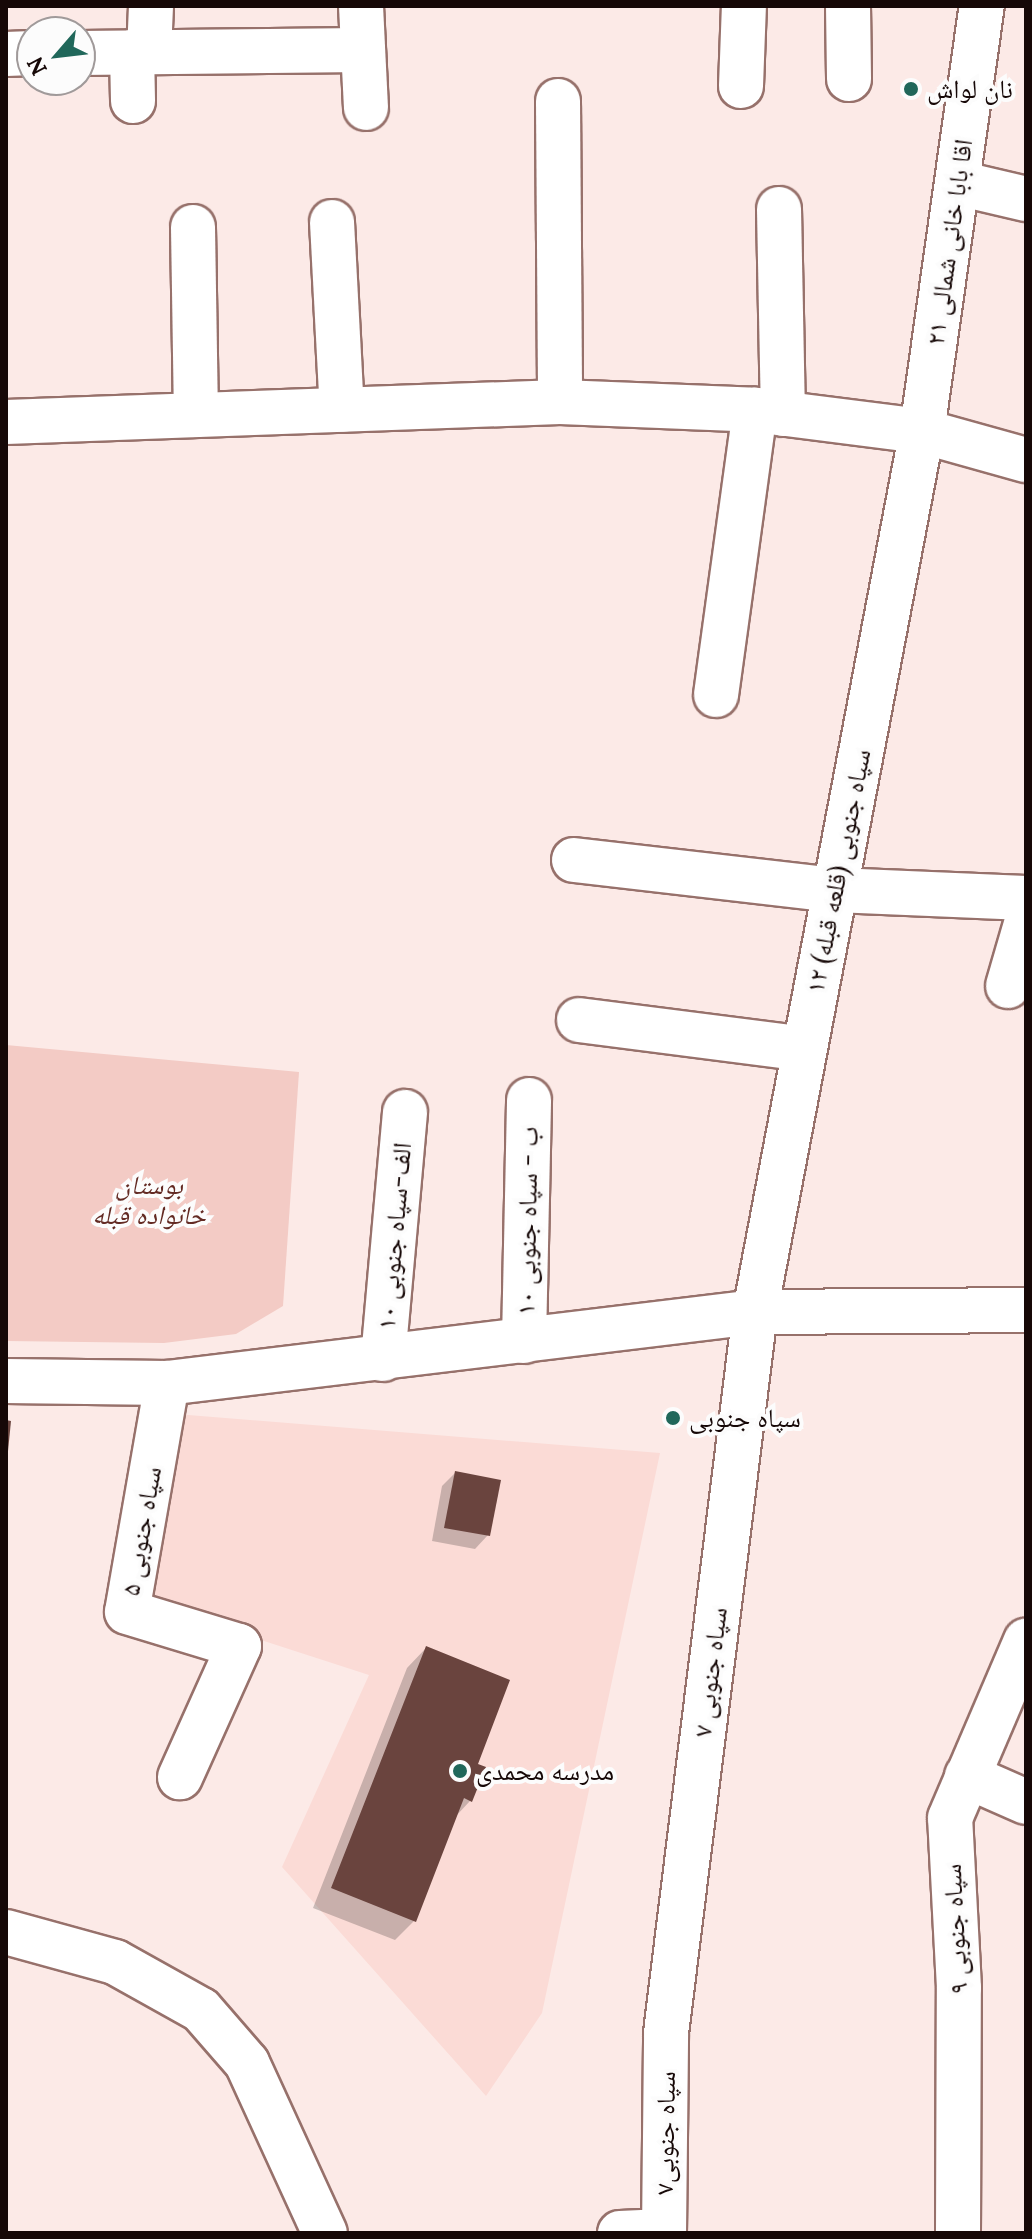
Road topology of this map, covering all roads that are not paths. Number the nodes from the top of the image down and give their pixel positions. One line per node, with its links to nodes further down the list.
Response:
1 (151, 6): 7 (street)
2 (361, 6): 6 (street)
3 (744, 6): 10 (street)
4 (848, 6): 9 (street)
5 (982, 6): 14 (street, ۲۱ اقا بابا خانی شمالی)
6 (363, 50): 7 (street); 13 (street)
7 (140, 52): 8 (street); 11 (street)
8 (96, 53)
9 (849, 79)
10 (741, 86)
11 (133, 101)
12 (558, 101): 19 (street)
13 (366, 108)
14 (958, 183): 15 (street); 24 (street, ۲۱ اقا بابا خانی شمالی)
15 (1026, 199)
16 (779, 209): 21 (street)
17 (332, 222): 20 (street)
18 (193, 227): 22 (street)
19 (560, 402): 20 (street); 21 (street)
20 (342, 410): 22 (street)
21 (769, 412): 24 (street); 26 (street)
22 (196, 415): 23 (street)
23 (6, 422)
24 (922, 431): 25 (street); 28 (street, ۱۲ سپاه جنوبی (قلعه قبله))
25 (1026, 460)
26 (716, 695)
27 (574, 860): 28 (street)
28 (835, 890): 29 (street); 33 (street, ۱۲ سپاه جنوبی (قلعه قبله))
29 (1026, 898)
30 (1026, 924): 31 (street)
31 (1008, 986)
32 (579, 1020): 33 (street)
33 (804, 1049): 37 (street, ۱۲ سپاه جنوبی (قلعه قبله))
34 (529, 1100): 38 (street, ۱۰ ب - سپاه جنوبی)
35 (405, 1112): 39 (street, ۱۰ الف-سپاه جنوبی)
36 (1026, 1310): 37 (street)
37 (755, 1312): 38 (street); 47 (street, ۷ سپاه جنوبی)
38 (524, 1341): 39 (street)
39 (383, 1359): 41 (street)
40 (6, 1381): 41 (street)
41 (167, 1383): 44 (street, ۵ سپاه جنوبی)
42 (1026, 1641): 43 (street, ۹ سپاه جنوبی)
43 (967, 1776): 45 (street); 51 (street, ۹ سپاه جنوبی)
44 (180, 1777)
45 (1026, 1802)
46 (6, 1932): 49 (street)
47 (666, 2033): 48 (street, سپاه جنوبی۷)
48 (664, 2232): 50 (street)
49 (325, 2233)
50 (620, 2233)
51 (958, 2233)

